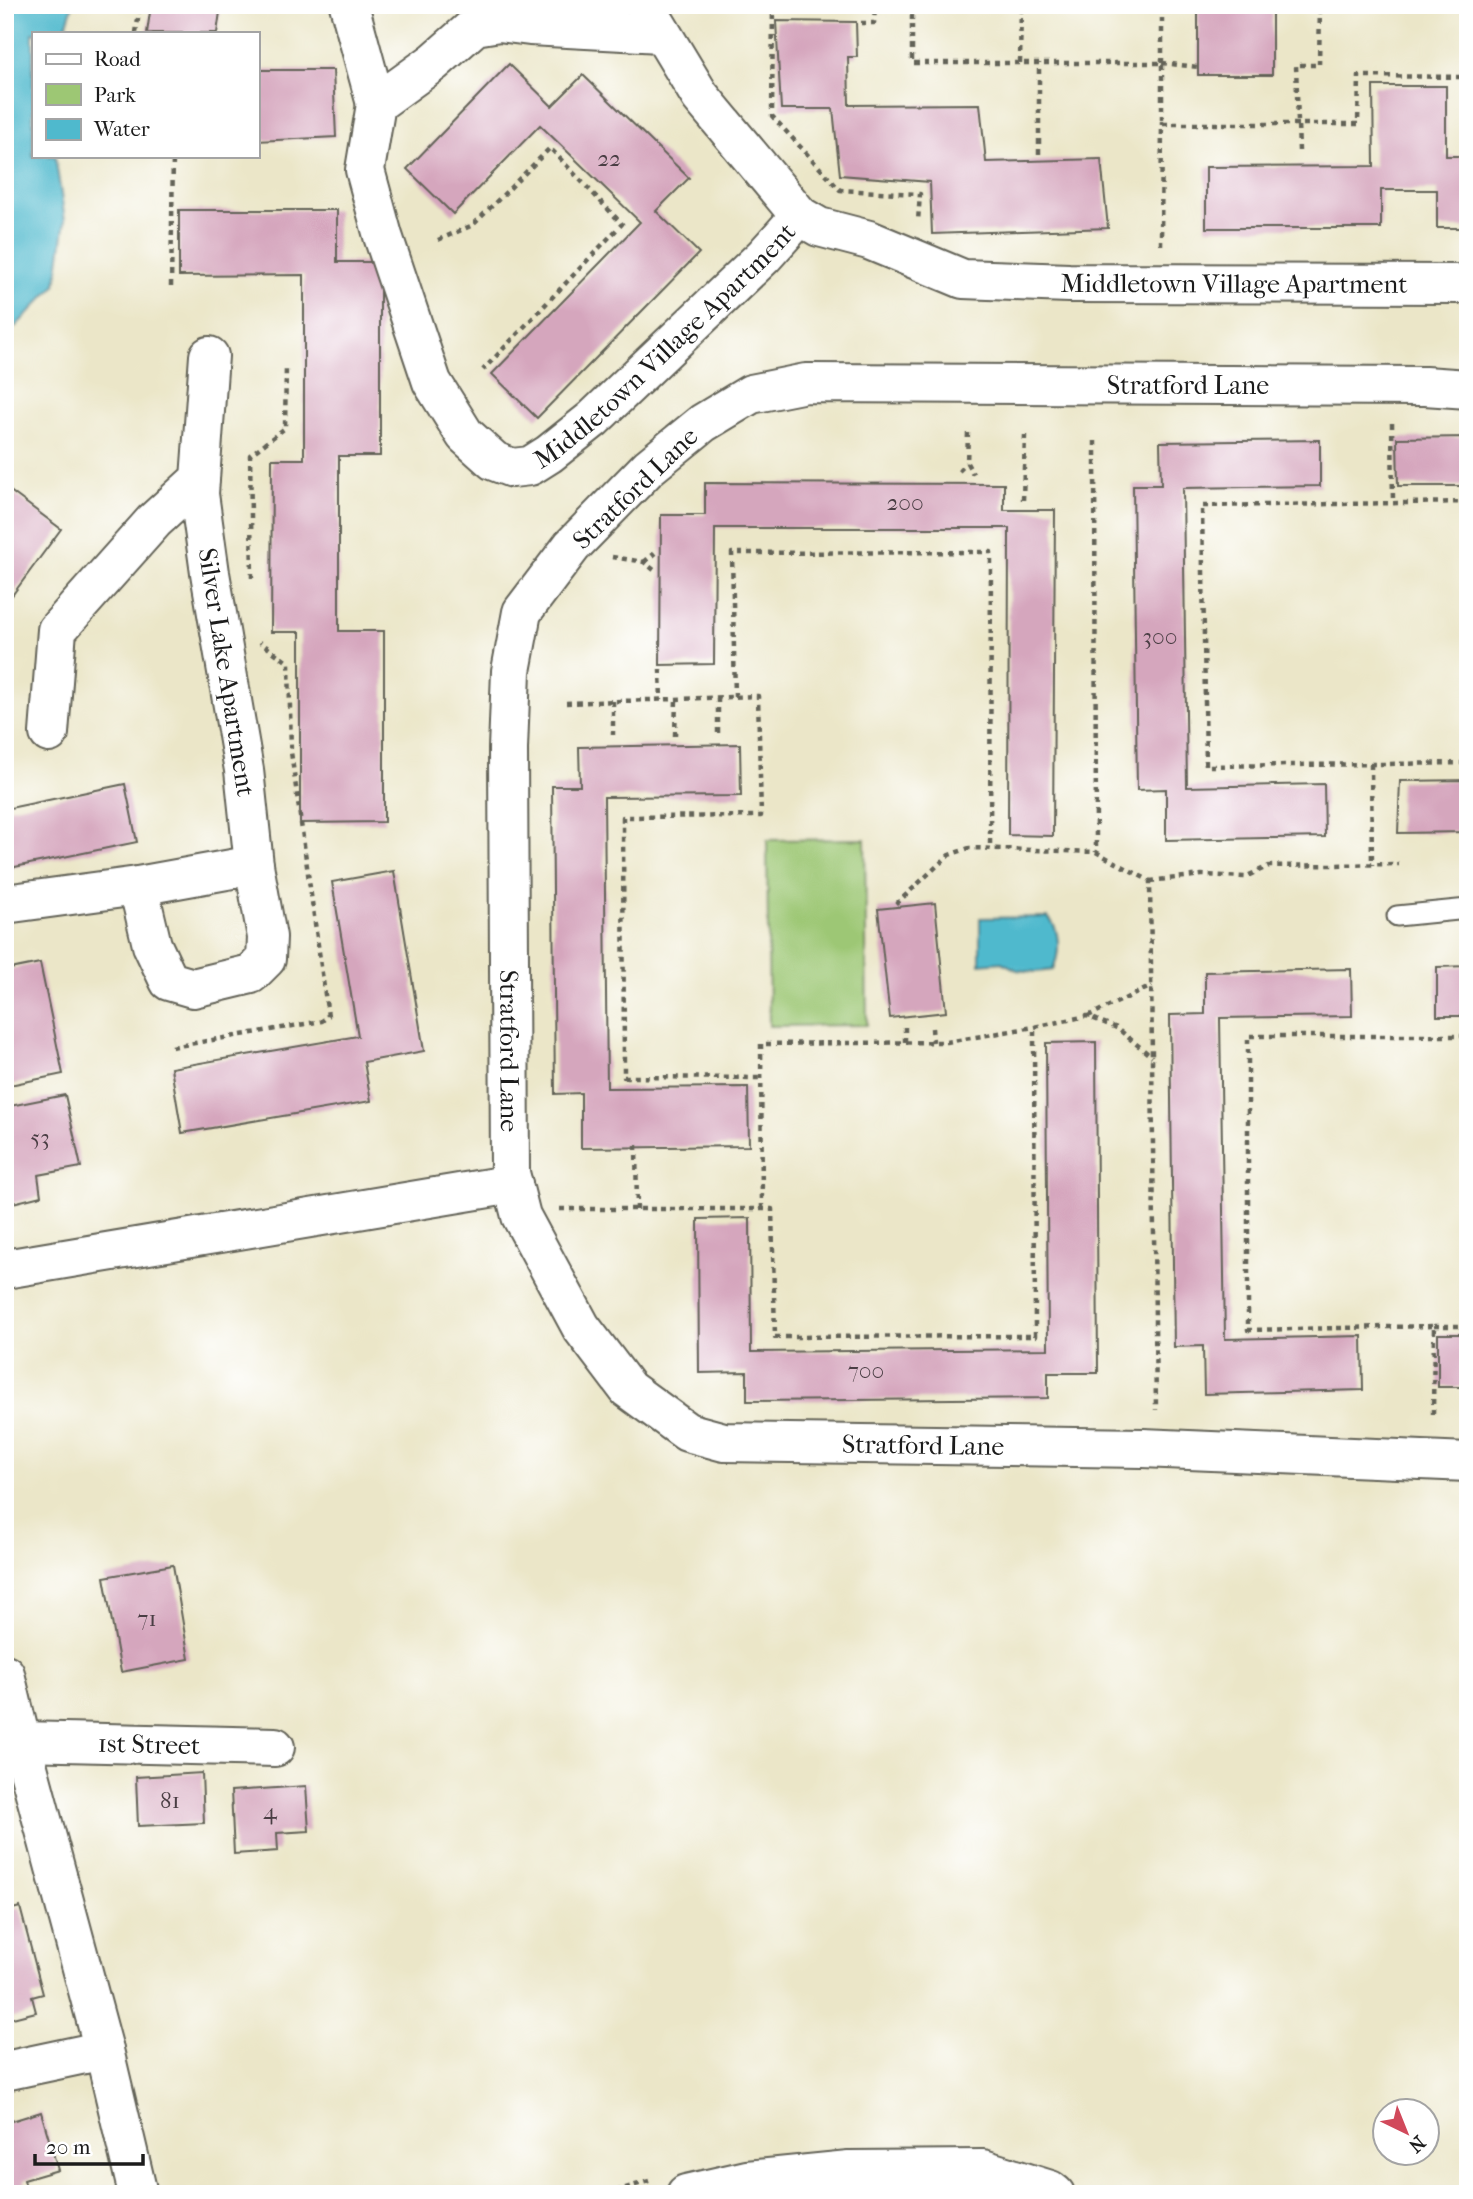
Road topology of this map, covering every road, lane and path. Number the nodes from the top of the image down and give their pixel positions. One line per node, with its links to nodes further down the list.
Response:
1 (140, 5): 12 (path)
2 (349, 5): 18 (street, Middletown Village Apartment)
3 (773, 5): 26 (path)
4 (875, 5): 11 (path)
5 (912, 5): 13 (path)
6 (1021, 5): 13 (path)
7 (1163, 5): 15 (path)
8 (1320, 5): 20 (path)
9 (1464, 5): 17 (path)
10 (653, 19): 18 (street, Middletown Village Apartment); 25 (street, Middletown Village Apartment)
11 (862, 23)
12 (136, 32)
13 (1020, 63): 14 (path)
14 (1039, 63): 15 (path); 23 (path)
15 (1162, 63): 16 (path); 19 (path)
16 (1198, 67)
17 (1467, 77): 20 (path); 21 (path)
18 (376, 104): 25 (street, Middletown Village Apartment)
19 (1162, 124): 20 (path); 28 (path)
20 (1298, 124): 22 (path)
21 (1467, 146)
22 (1299, 151)
23 (1039, 154)
24 (173, 158): 30 (path)
25 (800, 216): 29 (street, Middletown Village Apartment)
26 (921, 229)
27 (438, 240): 32 (path)
28 (1147, 246)
29 (1468, 285)
30 (170, 286)
31 (209, 356): 41 (street, Silver Lake Apartment)
32 (483, 370)
33 (1468, 389): 84 (street, Stratford Lane)
34 (1392, 421): 44 (path)
35 (968, 433): 38 (path)
36 (1025, 435): 42 (path)
37 (1095, 442): 63 (path)
38 (967, 463): 39 (path); 40 (path)
39 (959, 471)
40 (973, 474)
41 (200, 479): 56 (street); 65 (street, Silver Lake Apartment)
42 (1023, 500)
43 (1468, 502): 44 (path)
44 (1393, 503): 61 (path)
45 (655, 553): 47 (path)
46 (606, 556): 47 (path)
47 (645, 562): 48 (path)
48 (654, 570)
49 (660, 669): 53 (path)
50 (735, 697): 51 (path); 62 (path); 82 (path)
51 (718, 698): 52 (path); 59 (path)
52 (676, 699): 53 (path); 58 (path)
53 (661, 700): 54 (path)
54 (613, 701): 55 (path); 57 (path)
55 (566, 703)
56 (48, 733)
57 (613, 735)
58 (675, 736)
59 (718, 737)
60 (1468, 763): 61 (path)
61 (1371, 764): 66 (path)
62 (990, 849): 63 (path); 70 (path)
63 (1096, 852): 67 (path)
64 (1399, 864): 66 (path)
65 (254, 865): 68 (street); 68 (street, Silver Lake Apartment)
66 (1372, 865): 67 (path)
67 (1150, 880): 73 (path)
68 (138, 886): 69 (street)
69 (5, 904)
70 (896, 904)
71 (1468, 909): 72 (lane)
72 (1397, 916)
73 (1152, 986): 74 (path); 81 (path)
74 (1087, 1016): 76 (path); 81 (path)
75 (905, 1026): 79 (path)
76 (1034, 1027): 80 (path); 86 (path)
77 (932, 1028): 80 (path)
78 (1468, 1036): 89 (path)
79 (905, 1042): 80 (path); 82 (path)
80 (933, 1042)
81 (1152, 1057): 92 (path)
82 (761, 1078): 86 (path)
83 (636, 1145): 87 (path)
84 (513, 1184): 88 (street); 93 (street, Stratford Lane)
85 (550, 1209): 87 (path)
86 (762, 1209): 87 (path)
87 (637, 1210)
88 (5, 1269)
89 (1434, 1326): 90 (path); 91 (path)
90 (1468, 1326)
91 (1433, 1414)
92 (1156, 1422)
93 (1468, 1461)
94 (8, 1694): 95 (street)
95 (21, 1741): 96 (street, 1st Street); 97 (street)
96 (275, 1747)
97 (104, 2050): 98 (street); 99 (street)
98 (5, 2071)
99 (138, 2194)
100 (686, 2194): 101 (street)
101 (1055, 2194)

